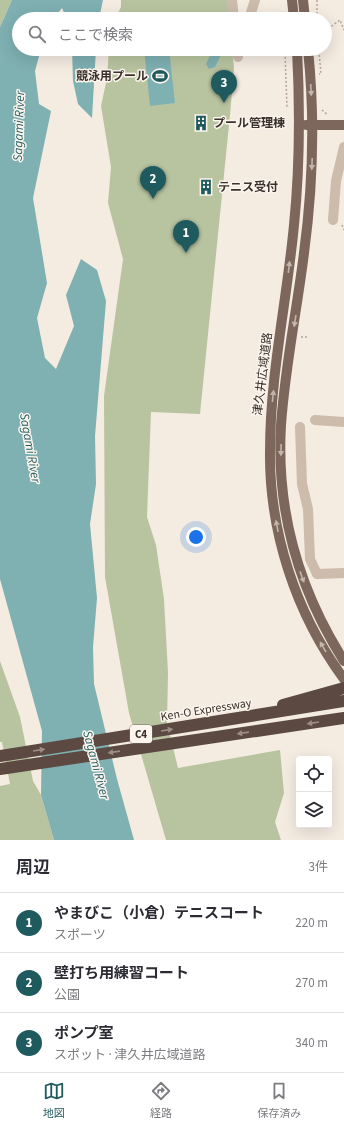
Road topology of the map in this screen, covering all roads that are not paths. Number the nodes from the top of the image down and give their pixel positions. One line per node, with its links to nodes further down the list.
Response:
1 (232, 0): 5 (street)
2 (255, 0): 6 (street)
3 (292, 0): 7 (main road)
4 (303, 0): 8 (main road)
5 (233, 12)
6 (251, 12)
7 (293, 12)
8 (304, 12)
9 (297, 56): 12 (main road, 津久井広域道路)
10 (309, 56): 13 (main road, 津久井広域道路, one-way to 13)
11 (344, 124): 13 (main road)
12 (299, 125): 13 (main road); 21 (main road, 津久井広域道路, one-way to 12)
13 (312, 125): 20 (main road, 津久井広域道路, one-way to 20)
14 (344, 147): 15 (street)
15 (333, 220)
16 (315, 420): 17 (street)
17 (344, 422)
18 (300, 427): 19 (street)
19 (344, 573)
20 (344, 661)
21 (344, 679)
22 (340, 689): 24 (highway)
23 (344, 701): 24 (highway)
24 (284, 708): 26 (highway, Ken-O Expressway / C4, one-way to 24)
25 (344, 718): 27 (highway, C4, one-way to 27)
26 (0, 756)
27 (0, 769)

